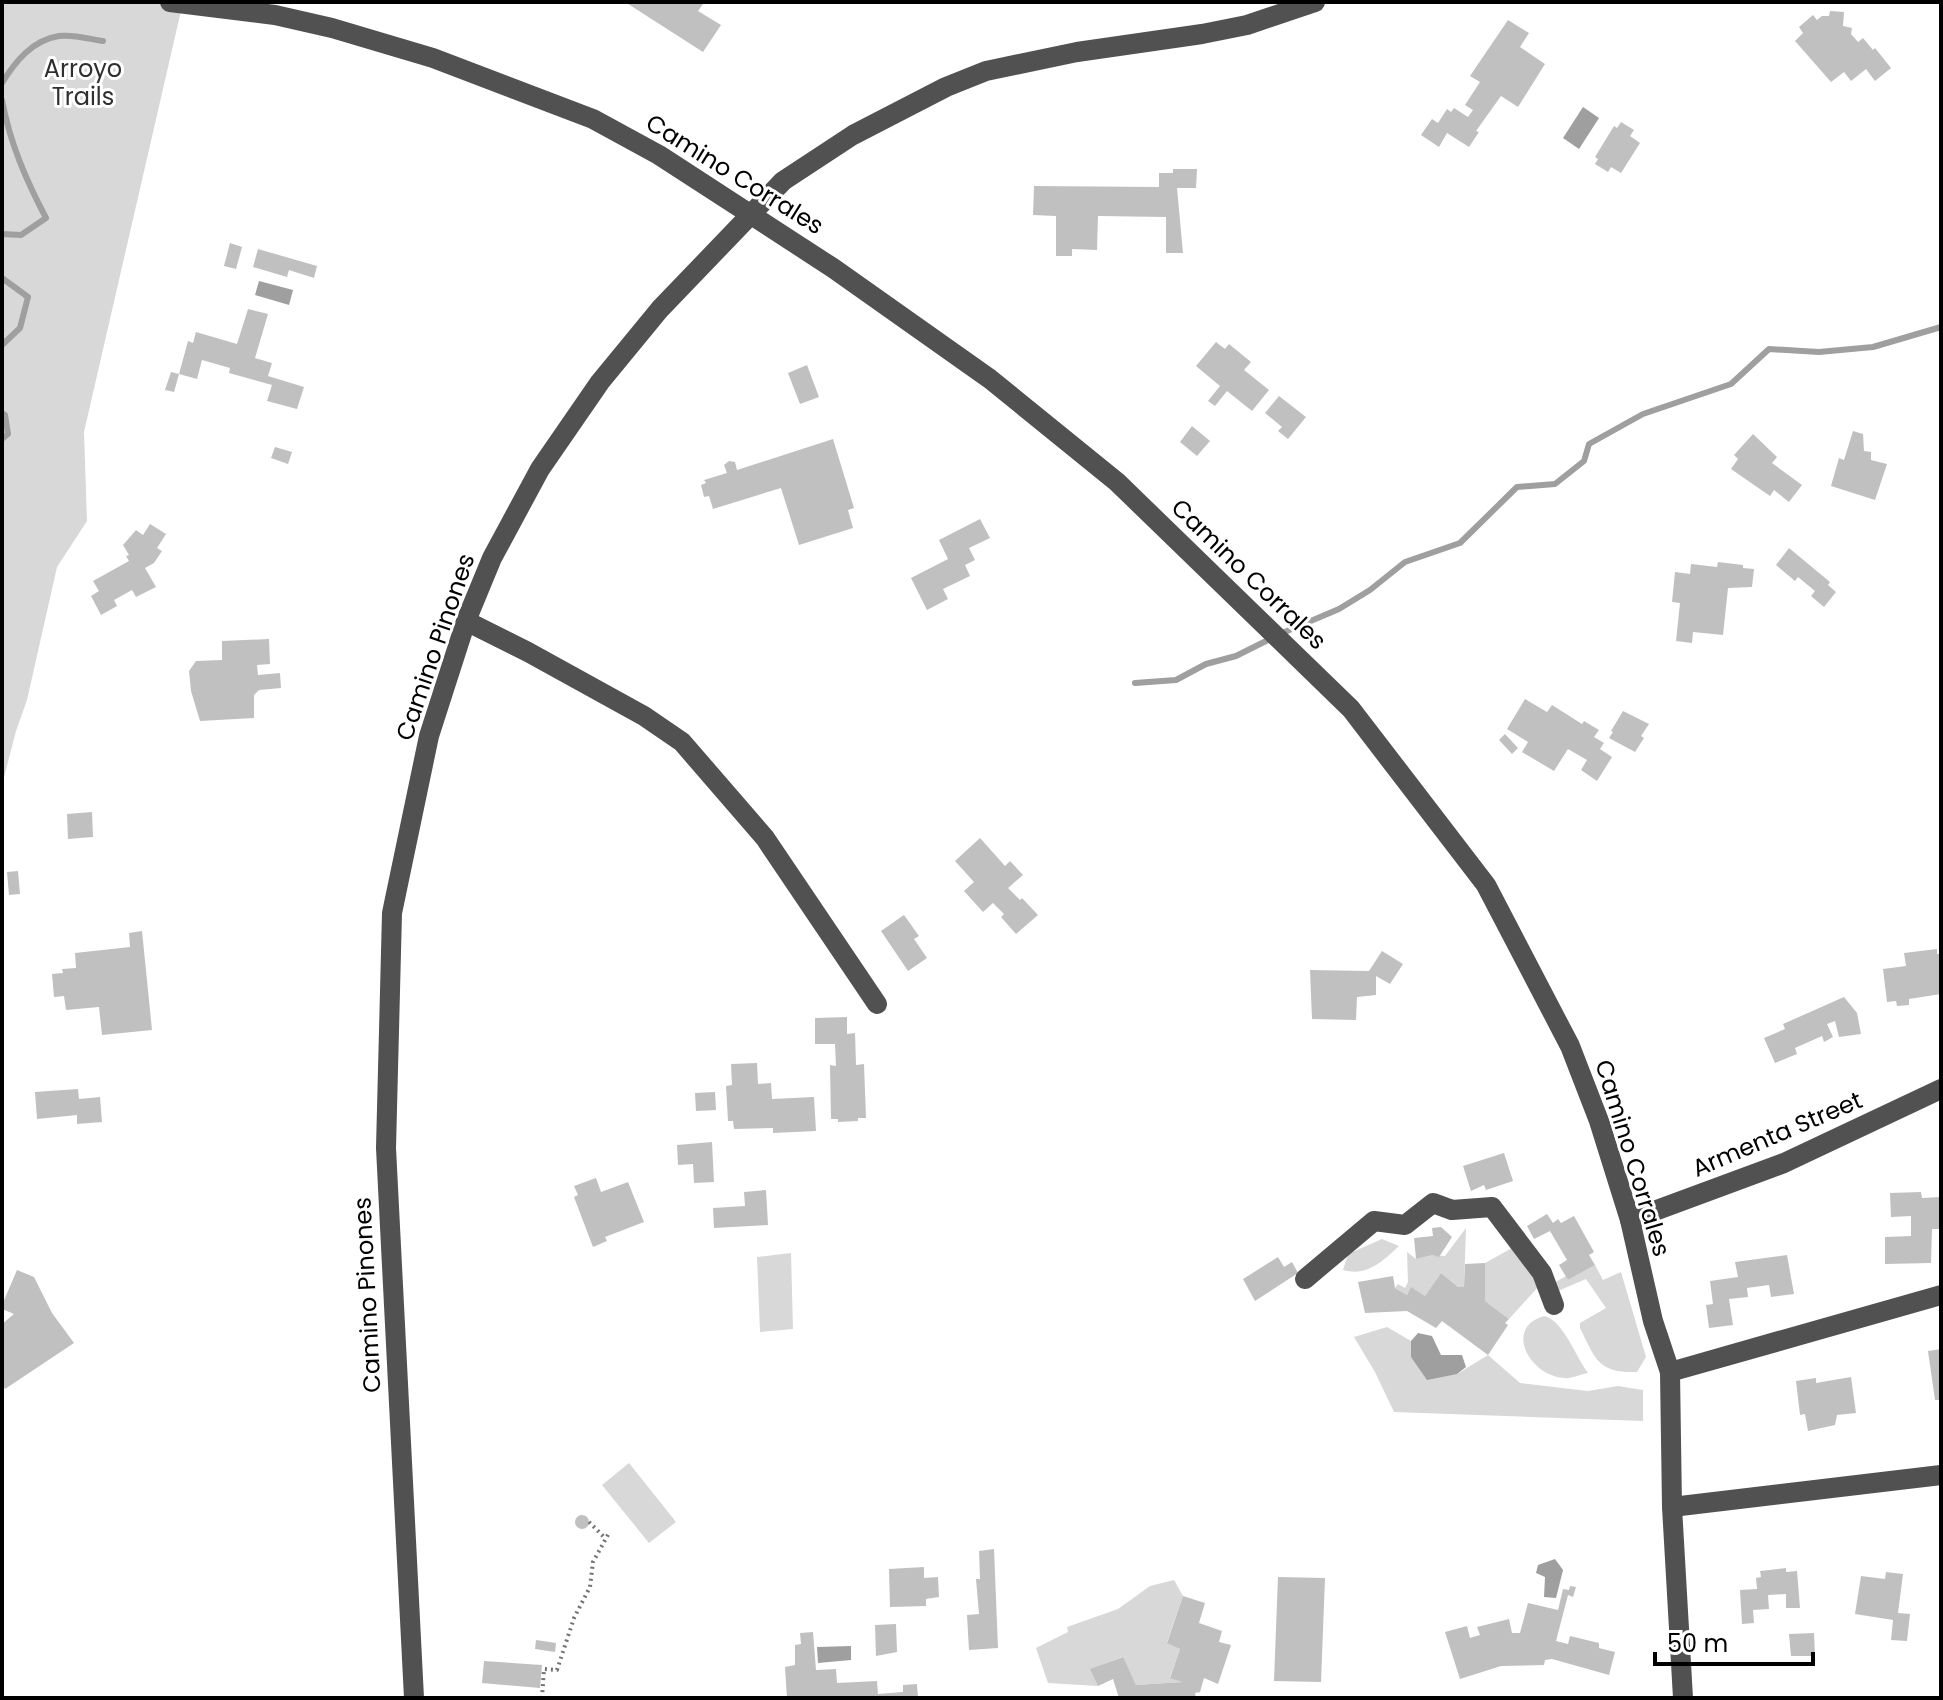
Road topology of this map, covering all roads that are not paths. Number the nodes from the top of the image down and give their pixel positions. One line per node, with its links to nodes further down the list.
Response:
1 (170, 2): 3 (street, Camino Corrales)
2 (1315, 2): 3 (street, Camino Pinones)
3 (750, 213): 4 (street, Camino Pinones); 7 (street, Camino Corrales)
4 (466, 621): 5 (street); 14 (street, Camino Pinones)
5 (877, 1004)
6 (1941, 1089): 7 (street, Armenta Street)
7 (1630, 1220): 11 (street, Camino Corrales)
8 (1305, 1279): 10 (street)
9 (1941, 1295): 11 (street)
10 (1554, 1305)
11 (1670, 1372): 13 (street, Camino Corrales)
12 (1941, 1475): 13 (street)
13 (1672, 1507): 15 (street, Camino Corrales)
14 (414, 1698)
15 (1683, 1698)

